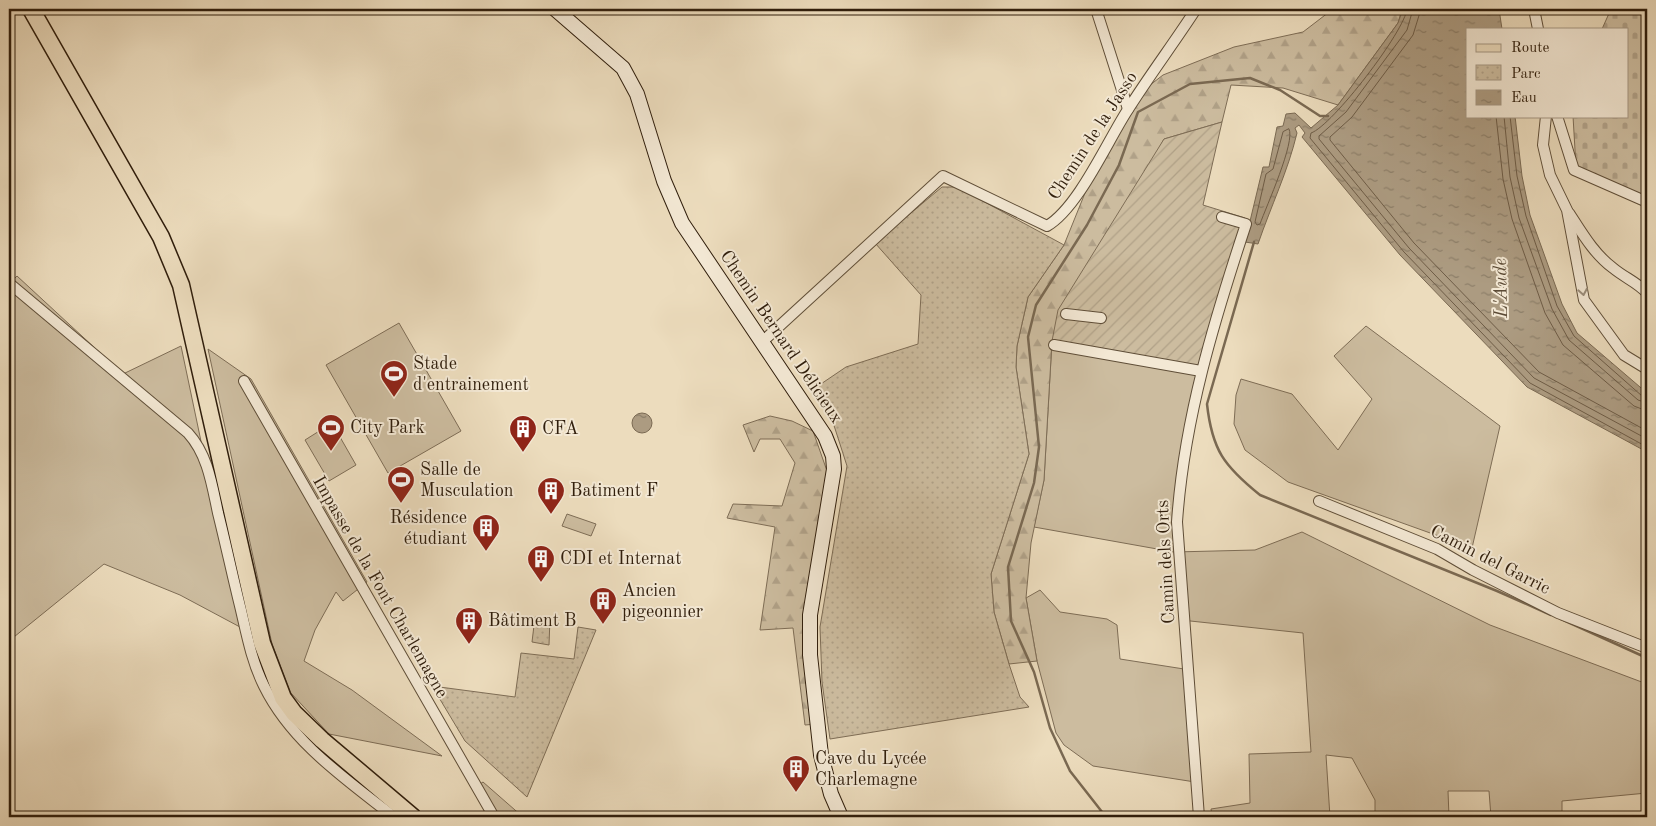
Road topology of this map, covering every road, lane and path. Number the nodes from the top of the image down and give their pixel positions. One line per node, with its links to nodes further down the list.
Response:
1 (31, 9): 28 (main road)
2 (555, 9): 19 (street, Chemin Bernard Délicieux)
3 (1096, 9): 7 (street)
4 (1196, 9): 7 (street, Chemin de la Jasso)
5 (1534, 9): 6 (street)
6 (1538, 28)
7 (1128, 109): 19 (street, Chemin de la Jasso)
8 (1546, 118): 11 (street)
9 (1558, 118): 10 (street)
10 (1647, 202)
11 (1567, 210): 13 (street); 14 (street)
12 (1222, 217): 22 (street, Camin dels Orts)
13 (1595, 252): 14 (street); 16 (street)
14 (1577, 260): 21 (street, one-way to 21)
15 (9, 283): 27 (street)
16 (1647, 294)
17 (1066, 314): 18 (street)
18 (1101, 318)
19 (762, 342): 29 (street, Chemin Bernard Délicieux)
20 (1054, 345): 22 (street)
21 (1647, 369)
22 (1201, 371): 30 (street, Camin dels Orts)
23 (244, 381): 26 (street, Impasse de la Font Charlemagne)
24 (1319, 501): 25 (street, Camin del Garric)
25 (1647, 648)
26 (491, 815)
27 (394, 817)
28 (413, 817)
29 (840, 817)
30 (1199, 817)

